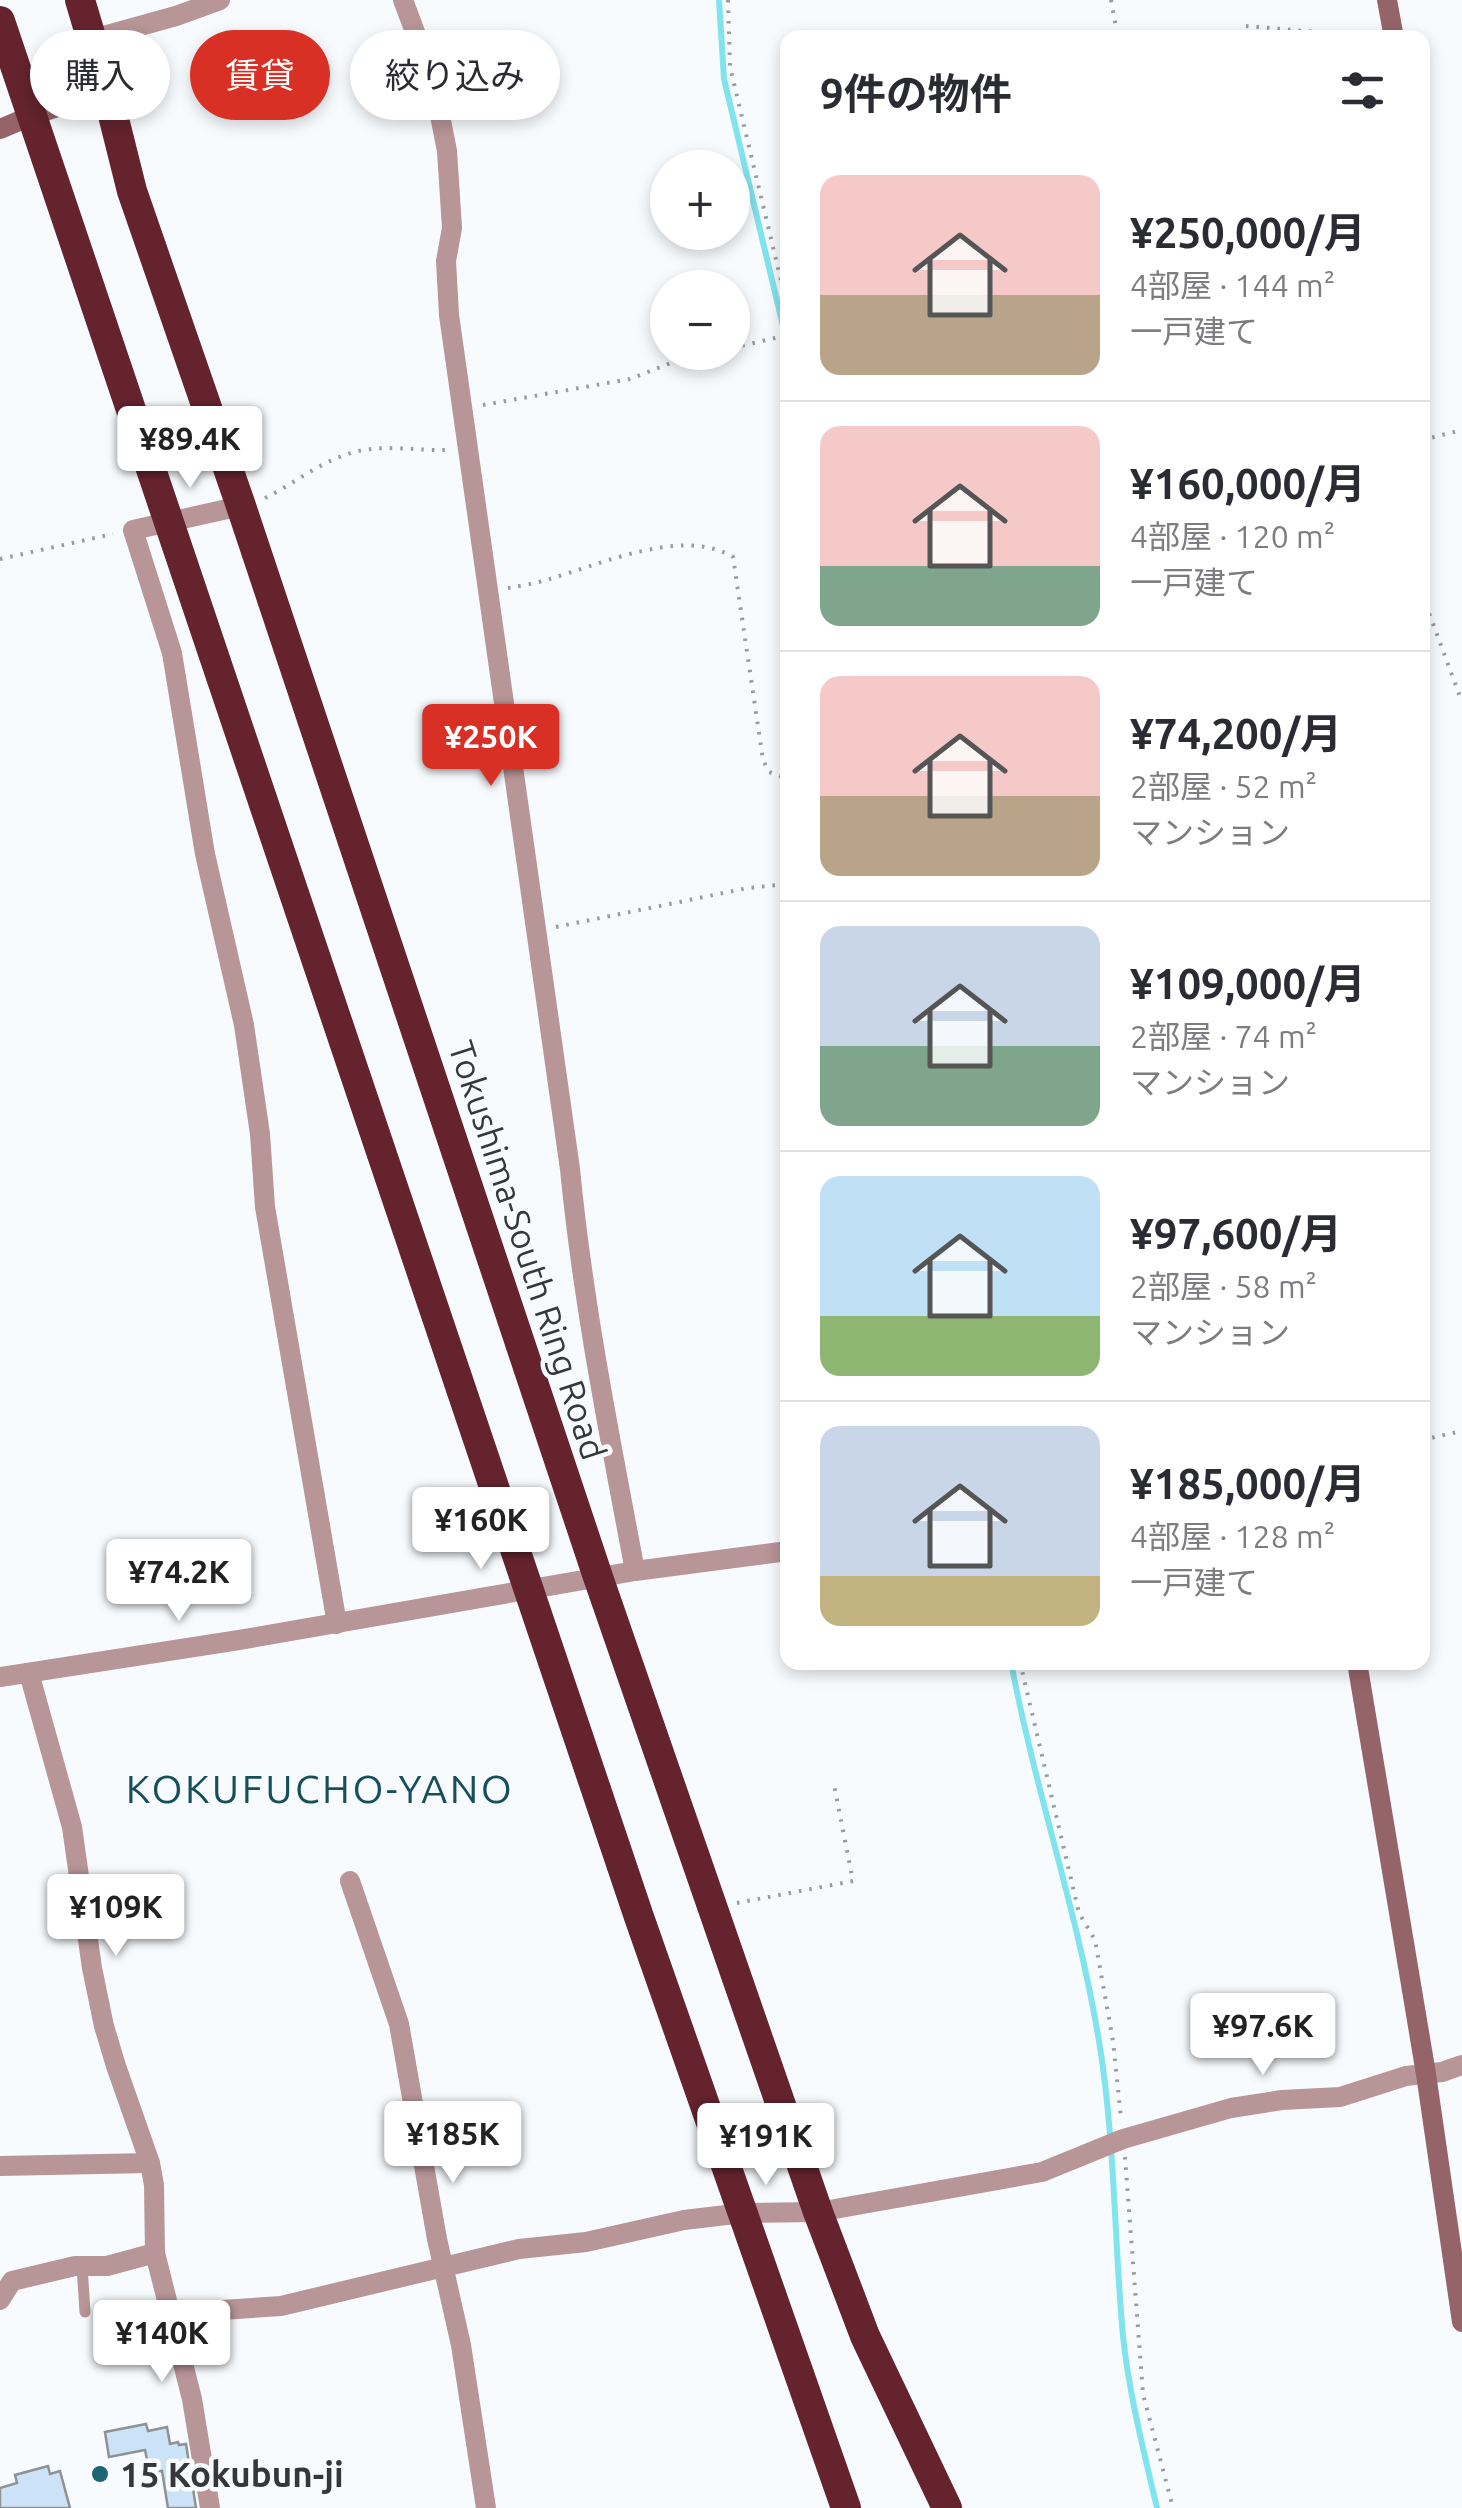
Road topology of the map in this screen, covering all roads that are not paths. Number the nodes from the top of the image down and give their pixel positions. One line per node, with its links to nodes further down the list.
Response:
1 (80, 0): 6 (highway, Tokushima-South Ring Road)
2 (220, 0): 7 (street)
3 (403, 0): 17 (street)
4 (1388, 0): 8 (street)
5 (0, 22): 9 (highway)
6 (89, 30)
7 (125, 30)
8 (1393, 30)
9 (30, 107)
10 (30, 116): 13 (street)
11 (35, 120): 15 (highway)
12 (114, 120): 14 (highway, Tokushima-South Ring Road)
13 (0, 129)
14 (240, 506): 15 (street); 18 (highway, Tokushima-South Ring Road)
15 (170, 522): 19 (highway); 20 (street)
16 (780, 1552): 17 (street)
17 (635, 1571): 18 (street)
18 (598, 1577): 19 (street); 29 (highway, Tokushima-South Ring Road)
19 (528, 1589): 20 (street); 30 (highway)
20 (336, 1624): 22 (street)
21 (1358, 1670): 26 (street)
22 (30, 1673): 23 (street); 27 (street)
23 (0, 1677)
24 (350, 1881): 33 (street)
25 (1462, 2065): 26 (street)
26 (1426, 2074): 29 (street); 37 (street)
27 (150, 2162): 28 (street); 31 (street)
28 (0, 2166)
29 (818, 2212): 30 (street); 41 (highway, Tokushima-South Ring Road)
30 (743, 2213): 33 (street); 40 (highway)
31 (156, 2253): 32 (street); 36 (street)
32 (82, 2266): 34 (street); 35 (lane)
33 (443, 2268): 36 (street); 39 (street)
34 (0, 2300)
35 (86, 2312)
36 (171, 2321): 38 (street)
37 (1462, 2322)
38 (210, 2508)
39 (486, 2508)
40 (846, 2508)
41 (948, 2508)

